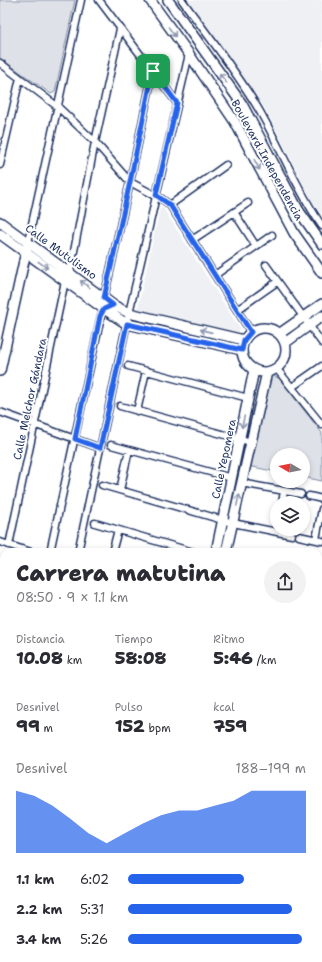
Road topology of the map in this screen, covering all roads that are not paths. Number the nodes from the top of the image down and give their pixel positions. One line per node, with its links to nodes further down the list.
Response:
1 (81, 0): 12 (street)
2 (98, 0): 6 (street)
3 (150, 0): 7 (street, Boulevard Independencia, one-way to 7)
4 (168, 0): 27 (street, Boulevard Independencia, one-way to 4)
5 (182, 0): 22 (street)
6 (120, 29): 9 (street); 13 (street)
7 (189, 54): 11 (street); 32 (street, Boulevard Independencia, one-way to 32)
8 (0, 63): 10 (street)
9 (153, 71): 11 (street); 16 (street)
10 (20, 78): 12 (street); 14 (street)
11 (177, 103): 17 (street)
12 (58, 107): 13 (street); 26 (street)
13 (95, 142): 16 (street); 31 (street)
14 (0, 165)
15 (226, 165): 19 (street)
16 (130, 182): 17 (street); 36 (street)
17 (156, 195): 19 (street); 41 (street)
18 (248, 203): 20 (street)
19 (170, 205): 25 (street)
20 (234, 212): 25 (street); 28 (street)
21 (0, 222): 26 (street, Calle Mutulismo)
22 (322, 226)
23 (0, 234): 29 (street, Calle Mutulismo)
24 (272, 235): 28 (street)
25 (192, 240): 33 (street)
26 (28, 242): 29 (street); 31 (street, Calle Mutulismo)
27 (322, 244)
28 (256, 246): 33 (street)
29 (25, 252): 34 (street, Calle Mutulismo, one-way to 34); 56 (street)
30 (266, 265): 35 (street)
31 (70, 272): 36 (street, Calle Mutulismo, one-way to 31)
32 (322, 273)
33 (215, 275): 40 (street)
34 (65, 281): 39 (street, Calle Mutulismo); 65 (street, Calle Melchor Gándara)
35 (277, 282): 40 (street); 43 (street)
36 (104, 298): 38 (street, Calle Mutulismo)
37 (322, 304): 43 (street)
38 (113, 305): 39 (street); 41 (street, Calle Mutulismo)
39 (104, 309): 44 (street, Calle Mutulismo); 66 (street)
40 (237, 310): 46 (street)
41 (129, 313): 44 (street); 48 (street, Calle Mutulismo, one-way to 41)
42 (322, 316): 45 (street)
43 (303, 317): 45 (street); 47 (street)
44 (127, 324): 51 (street); 70 (street)
45 (309, 325): 49 (street); 50 (street)
46 (251, 332): 47 (street); 48 (street)
47 (279, 334): 49 (street)
48 (244, 340): 51 (street)
49 (285, 343): 54 (street)
50 (322, 343)
51 (242, 350): 55 (street)
52 (128, 366): 57 (street)
53 (322, 366): 59 (street)
54 (276, 368): 58 (street); 59 (street)
55 (254, 370): 58 (street); 60 (street, Calle Yepomera)
56 (0, 371)
57 (146, 371): 60 (street); 62 (street)
58 (267, 372): 68 (street, Calle Yepomera)
59 (292, 387): 64 (street)
60 (248, 398): 67 (street, Calle Yepomera, one-way to 67)
61 (120, 406): 62 (street)
62 (137, 411): 67 (street)
63 (0, 412): 65 (street)
64 (321, 421)
65 (35, 425): 66 (street); 90 (street, Calle Melchor Gándara)
66 (75, 439): 70 (street); 92 (street)
67 (240, 440): 68 (street); 72 (street, Calle Yepomera)
68 (251, 442): 73 (street, Calle Yepomera)
69 (111, 445): 71 (street)
70 (100, 448): 93 (street)
71 (129, 450): 72 (street); 75 (street)
72 (232, 478): 82 (street, Calle Yepomera)
73 (241, 483): 76 (street); 83 (street, Calle Yepomera, one-way to 73)
74 (102, 485): 75 (street)
75 (120, 490): 82 (street)
76 (284, 491): 77 (street); 78 (street)
77 (301, 494)
78 (283, 496)
79 (310, 496): 80 (street)
80 (322, 499)
81 (322, 509): 88 (street)
82 (223, 520): 83 (street); 96 (street, Calle Yepomera)
83 (233, 522): 85 (street); 97 (street, Calle Yepomera)
84 (95, 523): 86 (street)
85 (270, 529)
86 (118, 530): 94 (street); 95 (street)
87 (301, 536): 88 (street)
88 (319, 540)
89 (0, 542): 90 (street)
90 (9, 545): 91 (street)
91 (18, 548)
92 (51, 548)
93 (79, 548)
94 (113, 548)
95 (179, 548)
96 (217, 548)
97 (227, 548)

